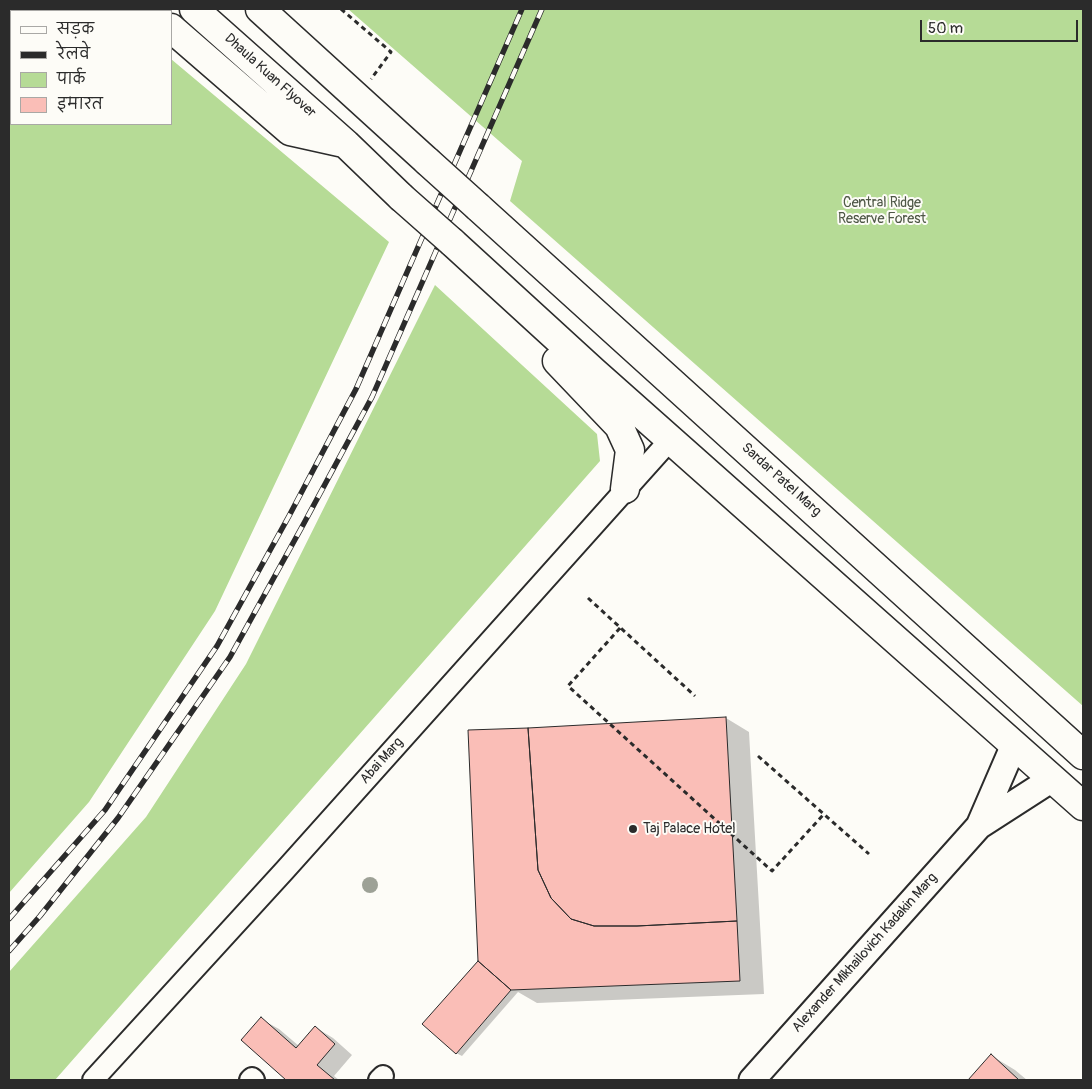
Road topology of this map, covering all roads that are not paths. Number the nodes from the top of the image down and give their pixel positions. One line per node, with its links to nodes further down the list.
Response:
1 (194, 9): 4 (main road, Dhaula Kuan Flyover)
2 (260, 9): 9 (main road, Sardar Patel Marg, bridge)
3 (172, 29): 4 (main road)
4 (346, 144): 5 (main road, Dhaula Kuan Flyover, bridge)
5 (459, 249): 6 (main road); 7 (main road)
6 (670, 440): 7 (street, Abai Marg); 8 (main road)
7 (626, 489): 13 (street, Abai Marg)
8 (1014, 745): 10 (main road); 12 (street)
9 (1083, 755)
10 (1052, 779): 11 (main road); 12 (street)
11 (1083, 806)
12 (979, 826): 16 (street, Alexander Mikhailovich Kadakin Marg)
13 (93, 1080)
14 (250, 1080): 15 (street)
15 (254, 1080)
16 (752, 1080)

